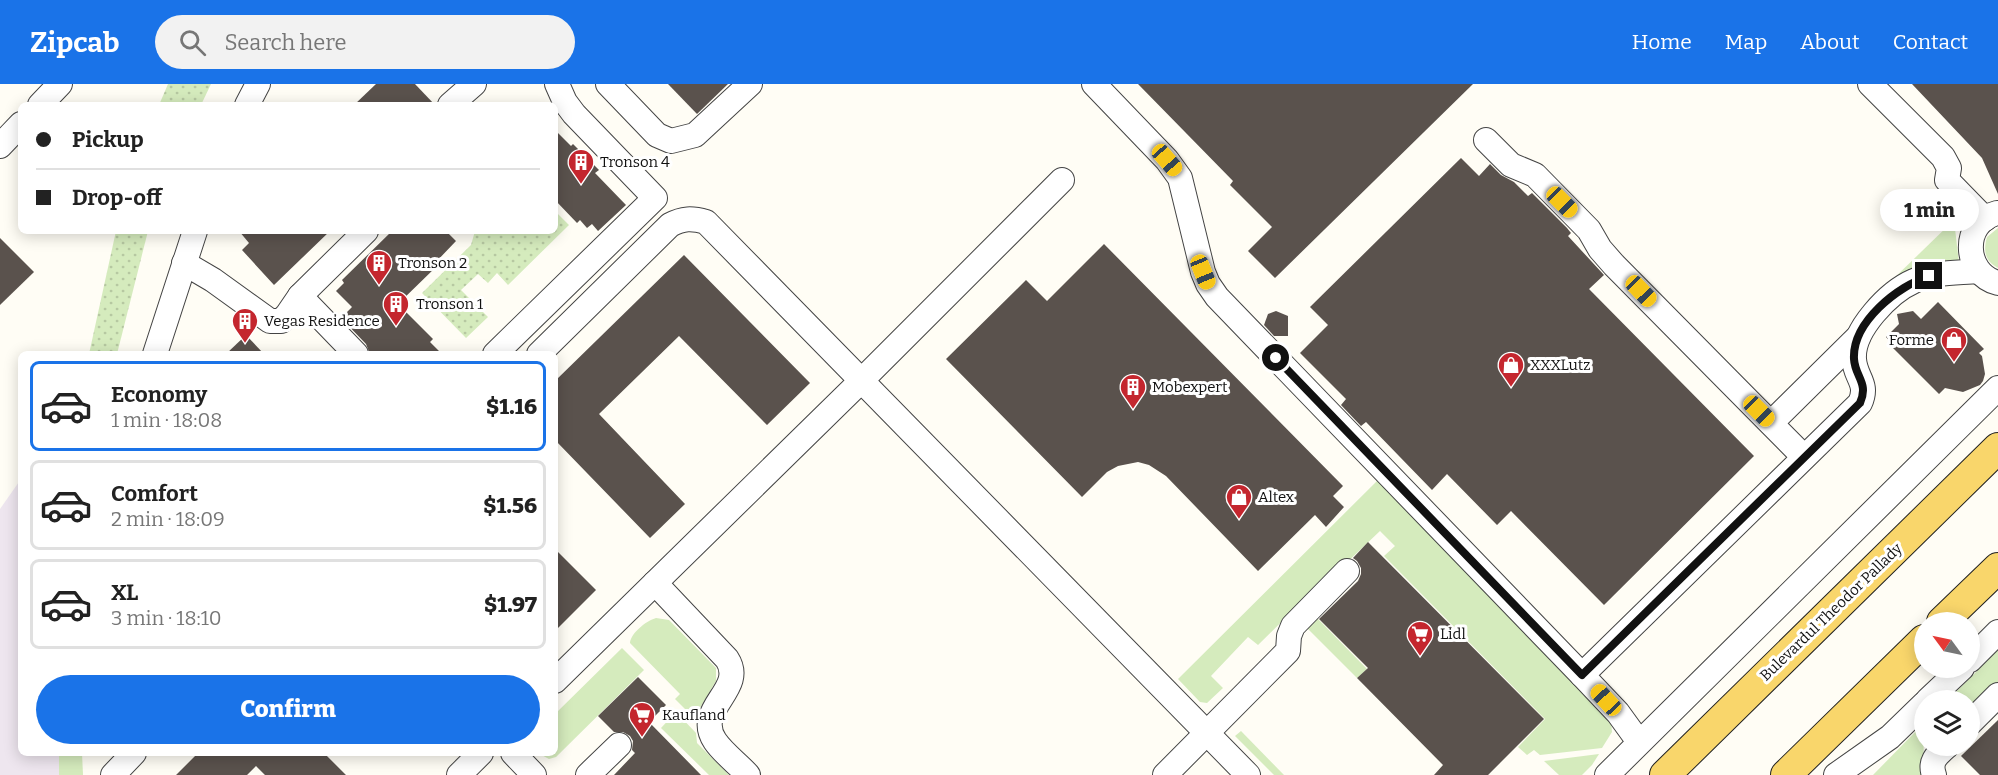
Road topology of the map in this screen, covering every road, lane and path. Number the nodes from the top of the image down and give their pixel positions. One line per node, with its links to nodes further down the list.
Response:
1 (60, 84): 9 (street)
2 (258, 84): 10 (street)
3 (474, 84): 11 (street)
4 (557, 84): 25 (street)
5 (608, 84): 6 (street)
6 (750, 84)
7 (1094, 84): 39 (street)
8 (1869, 84): 16 (street)
9 (43, 102)
10 (249, 102)
11 (453, 102)
12 (18, 127): 14 (street)
13 (1486, 140): 29 (street)
14 (0, 146)
15 (1062, 180): 27 (street)
16 (1991, 216): 20 (street)
17 (194, 234): 19 (street)
18 (363, 234): 21 (street)
19 (184, 262): 21 (street); 23 (street)
20 (1988, 277): 22 (street)
21 (300, 296): 24 (street)
22 (1858, 337): 29 (street); 31 (street)
23 (156, 351)
24 (353, 351)
25 (498, 351)
26 (541, 351): 27 (street)
27 (862, 380): 34 (street); 46 (street)
28 (1998, 388): 47 (street)
29 (1771, 423): 31 (street)
30 (1998, 448): 62 (main road, Bulevardul Theodor Pallady)
31 (1804, 456): 39 (street)
32 (1998, 568): 35 (main road)
33 (1347, 571): 46 (street)
34 (655, 583): 40 (street); 58 (street)
35 (1952, 612)
36 (1998, 632): 38 (street)
37 (1914, 650): 63 (main road)
38 (1980, 650)
39 (1582, 675): 47 (street)
40 (558, 678)
41 (1951, 678): 42 (street)
42 (1939, 690)
43 (1998, 695): 44 (street)
44 (1980, 713)
45 (1914, 714): 64 (street)
46 (1207, 734): 59 (street); 60 (street)
47 (1639, 742): 61 (street)
48 (619, 745): 57 (street)
49 (112, 756): 54 (street)
50 (131, 756): 54 (street)
51 (479, 756): 55 (street)
52 (516, 756): 56 (street)
53 (1936, 756): 65 (street)
54 (113, 775)
55 (459, 775)
56 (534, 775)
57 (588, 775)
58 (748, 775)
59 (1165, 775)
60 (1248, 775)
61 (1606, 775)
62 (1665, 775)
63 (1786, 775)
64 (1836, 775)
65 (1934, 775)

